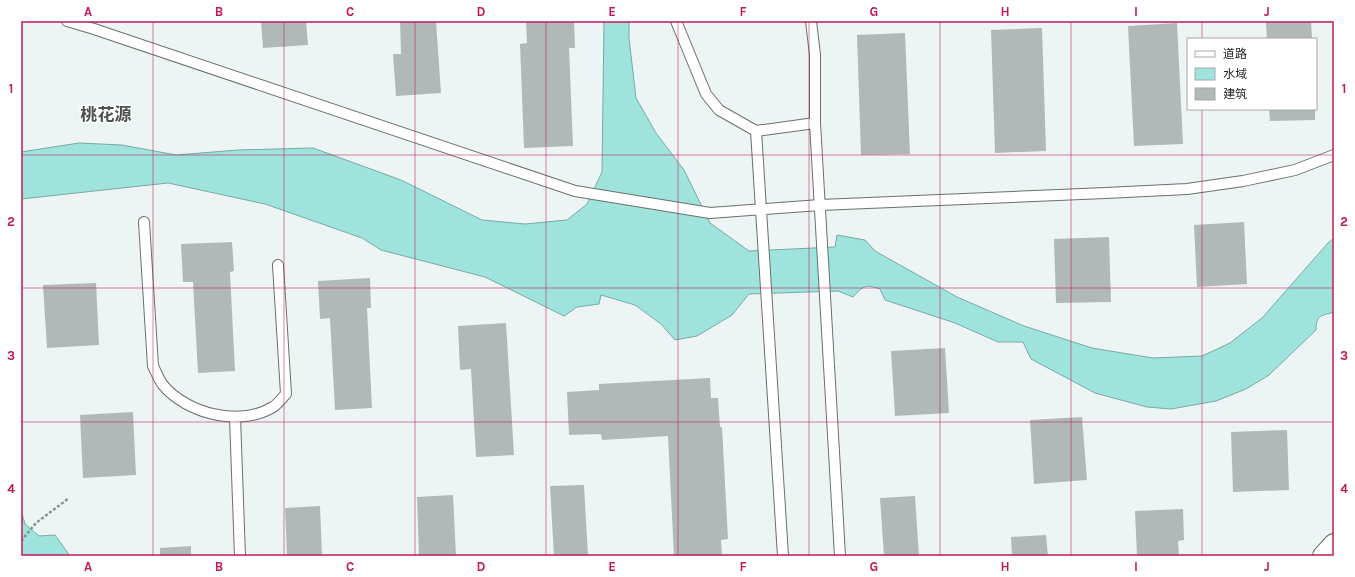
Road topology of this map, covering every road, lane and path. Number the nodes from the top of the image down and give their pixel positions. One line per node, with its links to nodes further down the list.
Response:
1 (67, 21): 8 (lane)
2 (676, 21): 5 (lane)
3 (811, 21): 4 (lane)
4 (815, 123): 5 (lane); 7 (lane)
5 (756, 131): 8 (lane)
6 (1334, 155): 7 (lane)
7 (820, 205): 8 (lane); 17 (lane)
8 (761, 210): 16 (lane)
9 (144, 222): 11 (lane)
10 (278, 265): 11 (lane)
11 (235, 417): 15 (lane)
12 (69, 498): 13 (path)
13 (21, 541)
14 (1334, 544): 18 (street)
15 (240, 556)
16 (782, 556)
17 (840, 556)
18 (1323, 556)

